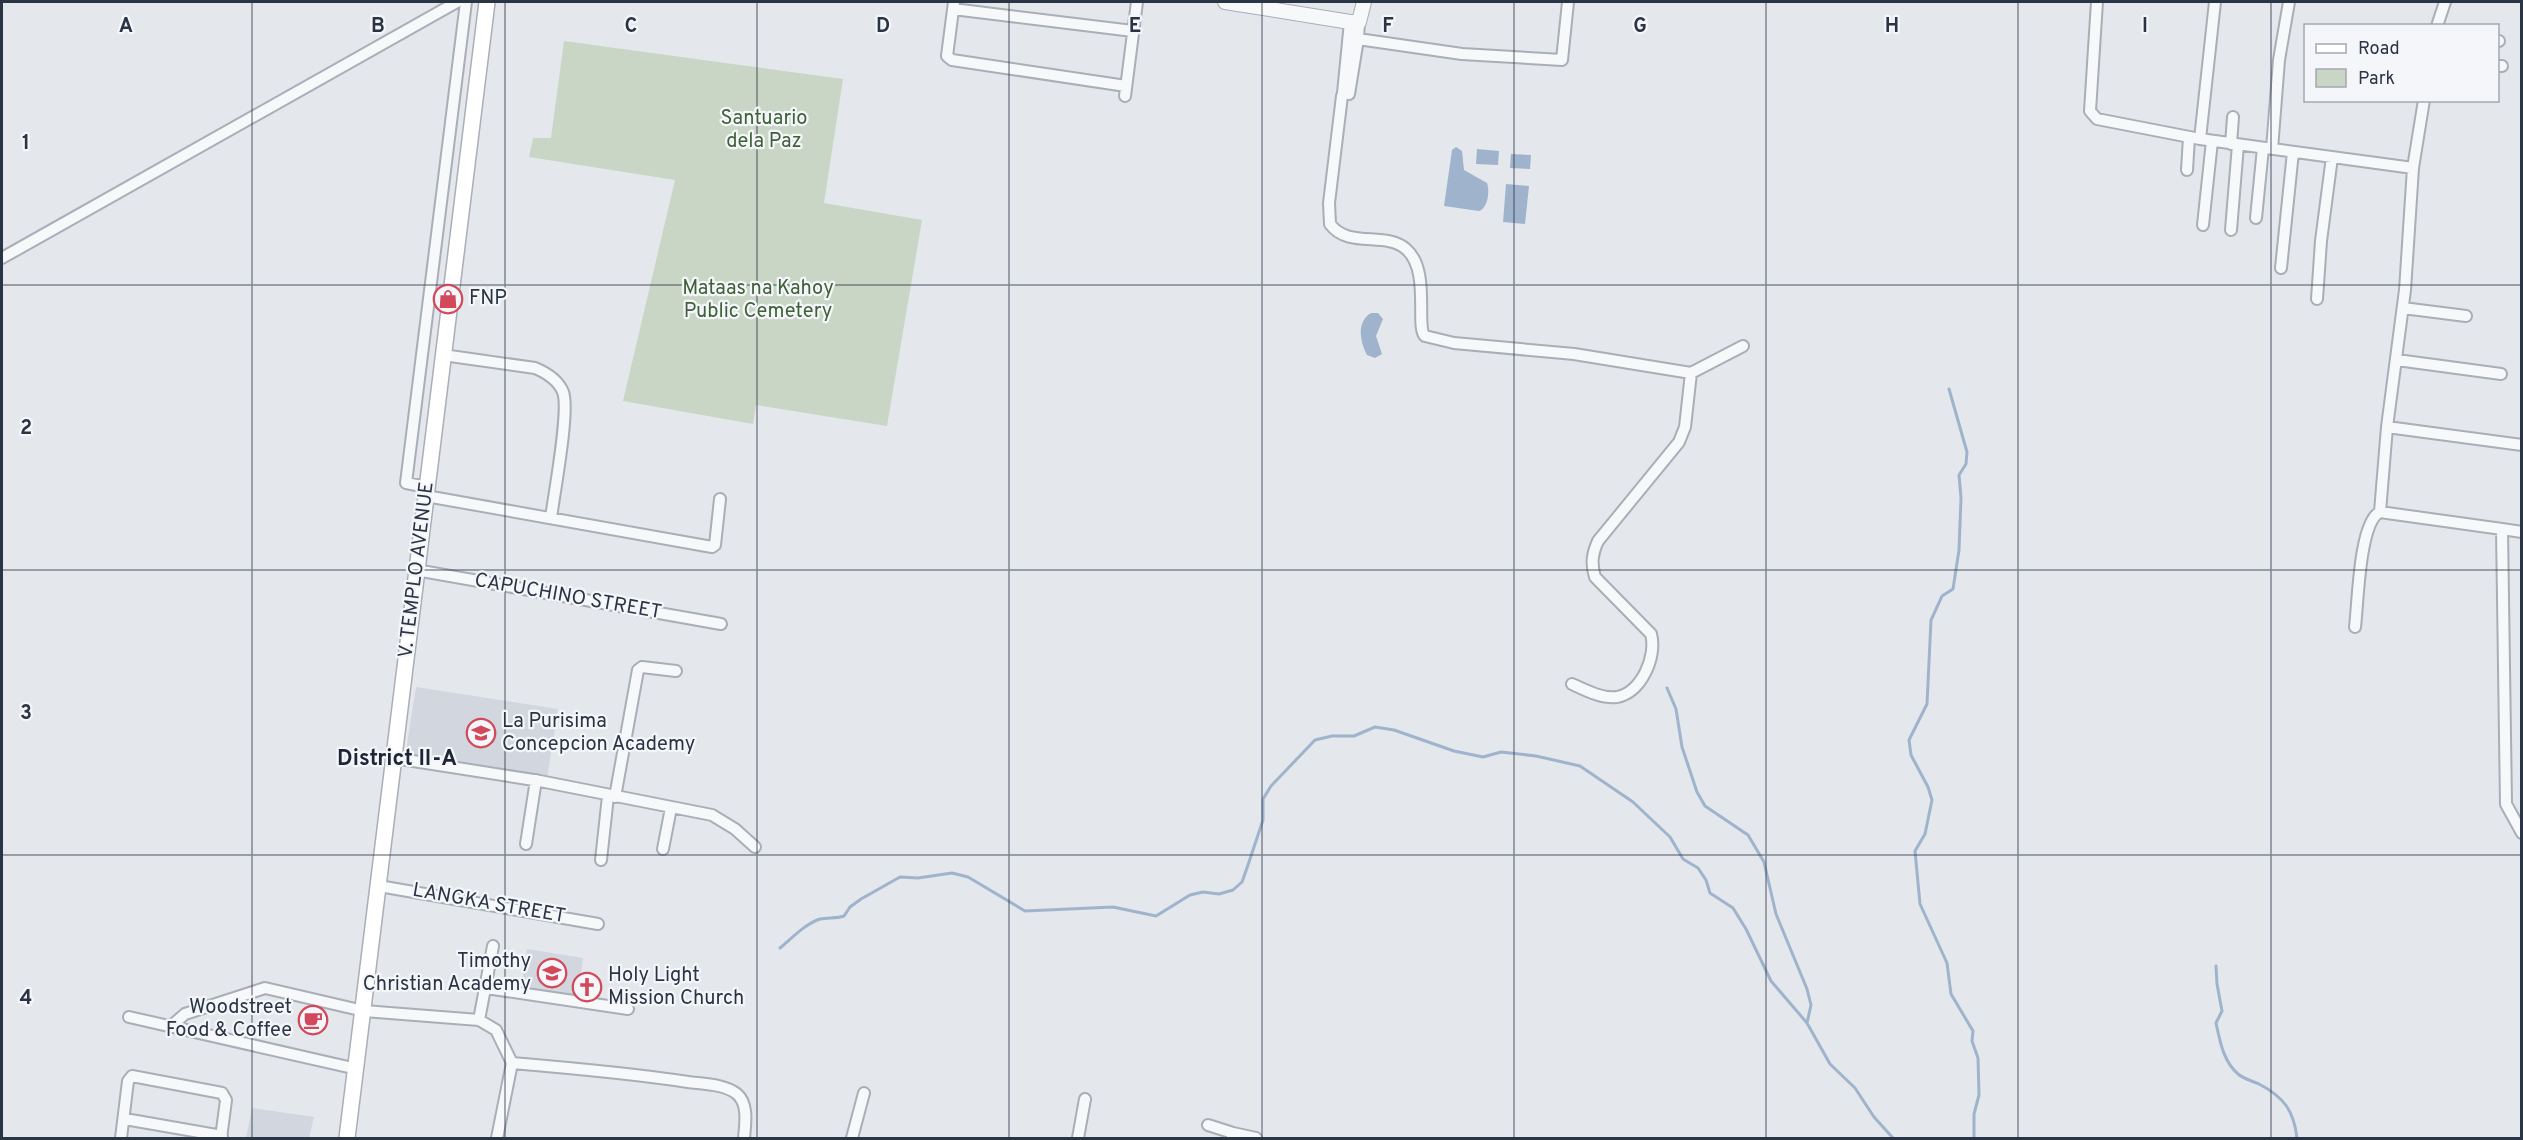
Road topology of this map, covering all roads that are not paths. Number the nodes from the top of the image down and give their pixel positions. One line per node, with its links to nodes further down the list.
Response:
1 (457, 2): 31 (street)
2 (466, 2): 43 (street)
3 (487, 2): 37 (main road, V. TEMPLO AVENUE)
4 (1137, 2): 15 (street)
5 (1225, 2): 13 (street)
6 (1364, 2): 13 (street)
7 (1568, 2): 16 (street)
8 (2097, 2): 20 (street)
9 (2215, 2): 20 (street)
10 (2289, 2): 23 (street)
11 (2445, 2): 14 (street)
12 (953, 5): 15 (street); 15 (street)
13 (1354, 22): 16 (street); 17 (street)
14 (2438, 24)
15 (1133, 31)
16 (1358, 39): 17 (street)
17 (1346, 95): 39 (street)
18 (2424, 102): 26 (street)
19 (2232, 117): 22 (street)
20 (2195, 138): 21 (street); 27 (street)
21 (2212, 141): 22 (street); 29 (street)
22 (2234, 144): 23 (street); 30 (street)
23 (2268, 149): 24 (street); 28 (street)
24 (2293, 152): 25 (street); 32 (street)
25 (2332, 157): 26 (street); 33 (street)
26 (2413, 168): 34 (street)
27 (2187, 170)
28 (2256, 218)
29 (2202, 225)
30 (2231, 230)
31 (2, 258)
32 (2281, 268)
33 (2317, 299)
34 (2403, 308): 35 (street); 38 (street)
35 (2466, 316)
36 (1743, 346): 39 (street)
37 (443, 355): 43 (main road, V. TEMPLO AVENUE); 46 (street)
38 (2397, 360): 40 (street); 41 (street)
39 (1691, 373): 53 (street)
40 (2501, 374)
41 (2387, 427): 42 (street); 45 (street)
42 (2522, 445)
43 (427, 492): 46 (street); 49 (main road, V. TEMPLO AVENUE)
44 (720, 499): 46 (street)
45 (2380, 512): 47 (street); 51 (street)
46 (551, 518)
47 (2502, 529): 48 (street); 58 (street)
48 (2522, 532)
49 (416, 570): 50 (street, CAPUCHINO STREET); 54 (main road, V. TEMPLO AVENUE)
50 (721, 624)
51 (2355, 627)
52 (676, 671): 56 (street)
53 (1572, 684)
54 (394, 759): 55 (street); 63 (main road, V. TEMPLO AVENUE)
55 (536, 780): 56 (street); 59 (street)
56 (611, 796): 57 (street); 62 (street)
57 (671, 808): 60 (street); 61 (street)
58 (2522, 833)
59 (526, 844)
60 (755, 847)
61 (663, 849)
62 (601, 860)
63 (379, 886): 64 (street, LANGKA STREET); 68 (main road, V. TEMPLO AVENUE)
64 (598, 924)
65 (493, 946): 66 (street)
66 (486, 988): 67 (street); 70 (street)
67 (628, 1009)
68 (364, 1011): 70 (street); 71 (street); 73 (main road, V. TEMPLO AVENUE)
69 (129, 1017): 71 (street)
70 (479, 1020): 72 (street)
71 (170, 1027): 73 (street)
72 (512, 1063): 82 (street); 83 (street)
73 (357, 1069): 81 (main road, V. TEMPLO AVENUE)
74 (864, 1093): 84 (street)
75 (1084, 1099): 85 (street)
76 (125, 1119): 79 (street); 79 (street); 80 (street)
77 (1208, 1125): 78 (street)
78 (1232, 1136): 86 (street)
79 (221, 1137)
80 (121, 1138)
81 (347, 1138)
82 (497, 1138)
83 (744, 1138)
84 (852, 1138)
85 (1078, 1138)
86 (1256, 1138)

